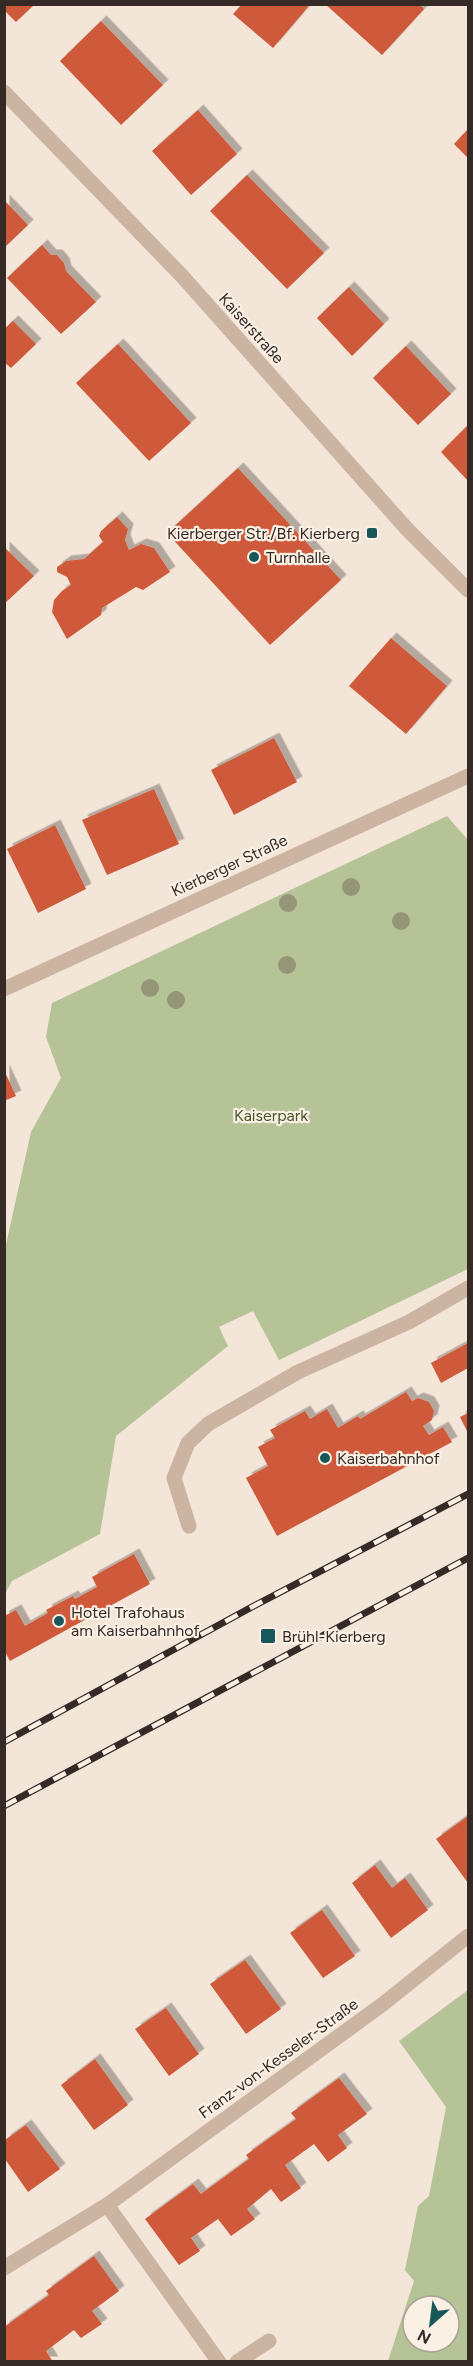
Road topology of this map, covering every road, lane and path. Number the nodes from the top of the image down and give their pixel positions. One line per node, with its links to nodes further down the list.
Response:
1 (4, 92): 2 (street, Kaiserstraße)
2 (468, 590)
3 (468, 776): 4 (street, Kierberger Straße)
4 (4, 989)
5 (468, 1288): 6 (street)
6 (189, 1526)
7 (468, 1936): 8 (street, Franz-von-Kesseler-Straße)
8 (107, 2205): 9 (street, Franz-von-Kesseler-Straße); 11 (street)
9 (4, 2268)
10 (269, 2341): 12 (street)
11 (219, 2361)
12 (237, 2361)

